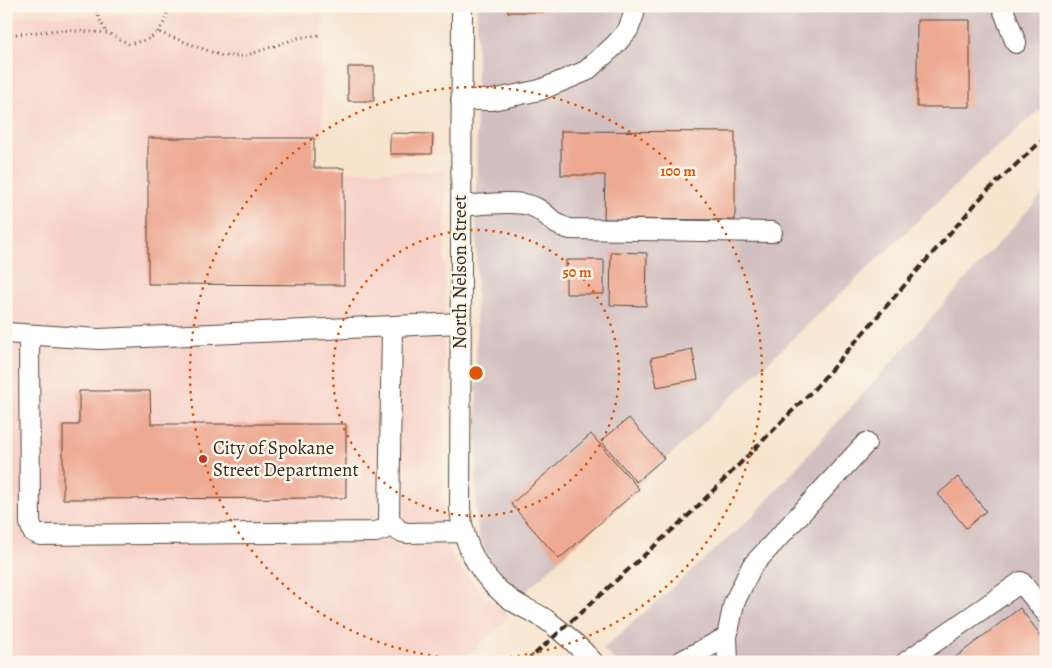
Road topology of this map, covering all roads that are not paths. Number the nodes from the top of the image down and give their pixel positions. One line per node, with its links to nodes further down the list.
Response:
1 (462, 6): 5 (street, North Nelson Street)
2 (634, 6): 5 (street)
3 (1002, 6): 4 (street)
4 (1016, 43)
5 (461, 100): 6 (street, North Nelson Street)
6 (461, 206): 7 (street); 8 (street, North Nelson Street)
7 (772, 232)
8 (460, 323): 9 (street); 14 (street, North Nelson Street)
9 (392, 328): 11 (street); 13 (street)
10 (6, 333): 11 (street)
11 (29, 336): 13 (street)
12 (866, 443): 16 (street)
13 (393, 526): 14 (street)
14 (463, 532): 17 (street, North Nelson Street)
15 (1046, 612): 20 (street)
16 (727, 637): 18 (street); 19 (street)
17 (593, 662)
18 (680, 662)
19 (728, 662)
20 (906, 662)

